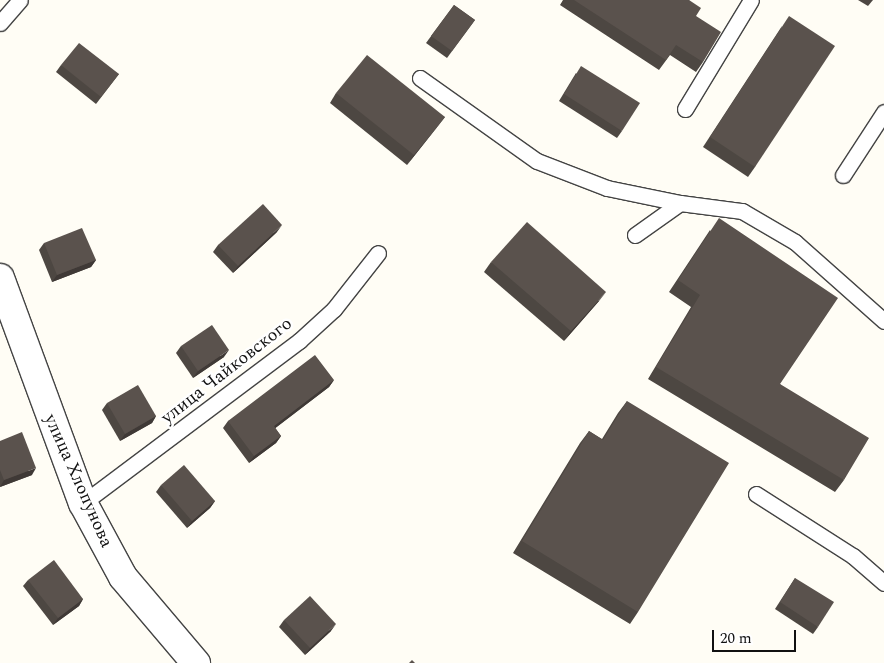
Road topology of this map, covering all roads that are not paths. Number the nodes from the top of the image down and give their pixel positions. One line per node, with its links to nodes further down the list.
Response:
1 (20, 0): 3 (lane)
2 (751, 0): 5 (lane)
3 (0, 23)
4 (420, 78): 8 (lane)
5 (685, 109)
6 (884, 112): 7 (lane)
7 (843, 175)
8 (680, 203): 9 (lane); 12 (lane)
9 (635, 235)
10 (378, 253): 14 (lane, улица Чайковского)
11 (0, 278): 14 (street, улица Хлопунова)
12 (884, 321)
13 (756, 494): 15 (lane)
14 (84, 503): 16 (street, улица Хлопунова)
15 (884, 583)
16 (196, 663)

